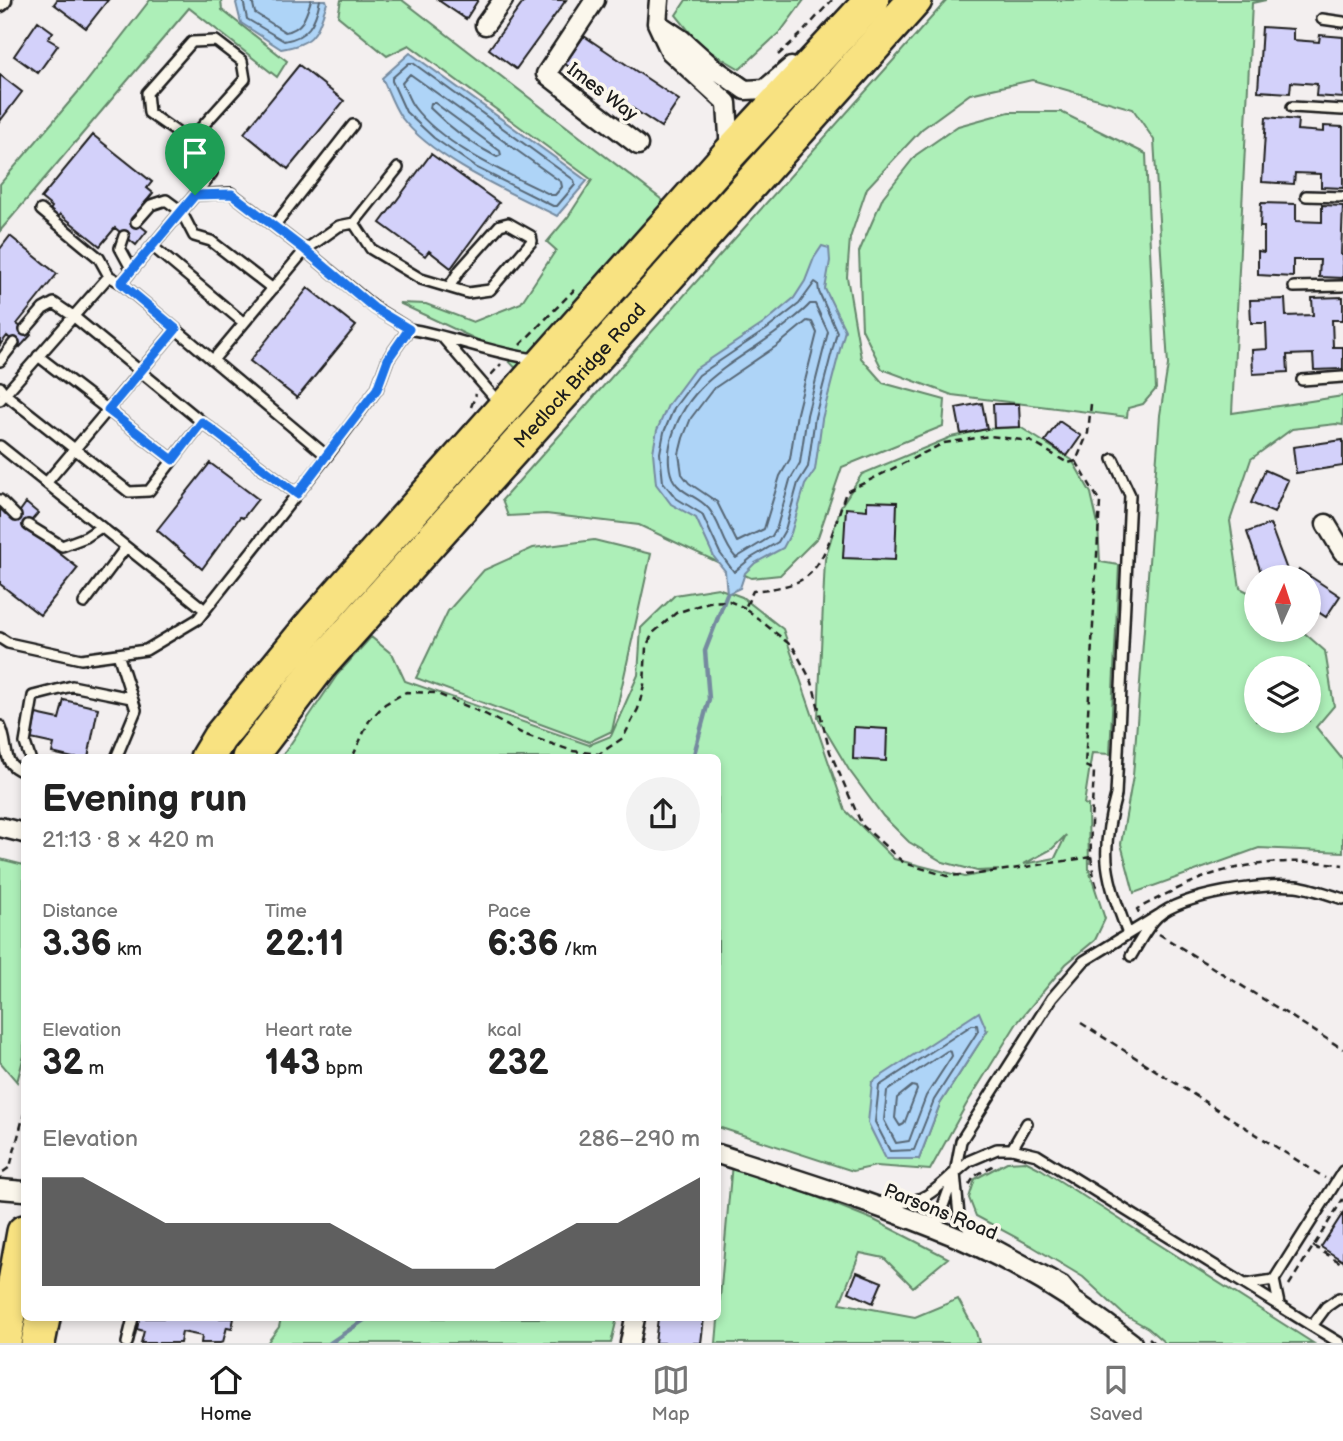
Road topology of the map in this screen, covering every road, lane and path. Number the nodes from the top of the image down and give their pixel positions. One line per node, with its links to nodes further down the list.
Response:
1 (503, 0): 10 (street)
2 (595, 0): 15 (street, Imes Way)
3 (659, 0): 9 (street)
4 (850, 0): 9 (street)
5 (872, 0): 16 (highway, Medlock Bridge Road)
6 (915, 0): 80 (highway, Medlock Bridge Road)
7 (1322, 19): 8 (lane)
8 (1343, 22)
9 (657, 23): 16 (street)
10 (485, 25)
11 (1292, 107): 12 (lane)
12 (1343, 110)
13 (353, 125): 25 (lane)
14 (192, 144): 14 (lane); 18 (lane)
15 (638, 145)
16 (730, 153): 46 (highway, Medlock Bridge Road)
17 (398, 168): 24 (lane)
18 (195, 195): 22 (lane); 25 (lane)
19 (1306, 196): 20 (lane)
20 (1343, 197)
21 (41, 211): 30 (lane)
22 (181, 211): 23 (lane); 27 (lane); 35 (lane)
23 (136, 222)
24 (354, 223): 28 (lane); 34 (lane)
25 (274, 226): 28 (lane)
26 (124, 236): 29 (lane)
27 (152, 246): 29 (lane); 37 (lane)
28 (305, 250): 35 (lane); 39 (lane)
29 (132, 270): 31 (lane)
30 (109, 276): 31 (lane); 36 (lane)
31 (121, 283): 38 (lane)
32 (1343, 286): 33 (lane)
33 (1294, 287)
34 (449, 288): 34 (lane)
35 (272, 289): 37 (lane)
36 (72, 316): 40 (lane); 43 (lane); 47 (lane)
37 (244, 323): 45 (lane)
38 (176, 329): 45 (lane); 47 (lane)
39 (409, 329): 41 (lane); 57 (lane)
40 (25, 331)
41 (442, 337): 46 (lane); 53 (lane)
42 (14, 342): 44 (lane)
43 (38, 356): 50 (lane); 52 (lane)
44 (0, 360)
45 (213, 360): 57 (lane)
46 (548, 360): 53 (highway, Medlock Bridge Road)
47 (140, 371): 52 (lane); 54 (lane)
48 (1343, 377): 49 (lane)
49 (1302, 380)
50 (2, 394): 56 (lane)
51 (1091, 404): 60 (path)
52 (108, 410): 56 (lane); 59 (lane)
53 (504, 410): 79 (highway, Medlock Bridge Road)
54 (202, 422): 59 (lane); 62 (lane)
55 (0, 446): 61 (lane)
56 (75, 449): 59 (lane); 61 (lane)
57 (327, 456): 62 (lane)
58 (1113, 459): 92 (lane)
59 (173, 460)
60 (1076, 461): 71 (path); 87 (path)
61 (47, 482): 67 (lane)
62 (297, 494): 72 (lane)
63 (0, 500): 64 (lane)
64 (16, 516)
65 (1326, 524): 69 (street)
66 (28, 525): 67 (lane)
67 (101, 527): 68 (lane)
68 (126, 547): 70 (lane); 72 (lane)
69 (1343, 552)
70 (84, 603)
71 (745, 608): 82 (path); 87 (path)
72 (205, 610): 74 (lane)
73 (0, 638): 74 (lane)
74 (118, 654): 75 (lane)
75 (131, 698): 77 (lane); 78 (lane)
76 (0, 726): 84 (lane)
77 (29, 754)
78 (119, 754)
79 (209, 754)
80 (253, 754)
81 (354, 754): 83 (path)
82 (599, 754)
83 (599, 754)
84 (21, 771)
85 (0, 827): 86 (street)
86 (21, 832)
87 (1092, 857): 89 (path)
88 (1343, 865): 91 (path)
89 (1098, 889)
90 (1343, 899): 91 (lane)
91 (1146, 926): 92 (lane); 93 (lane); 95 (path)
92 (1128, 934): 103 (lane)
93 (1131, 956)
94 (1081, 1023): 104 (path)
95 (1343, 1049)
96 (1027, 1124): 98 (lane)
97 (21, 1125): 102 (path)
98 (1012, 1149): 103 (lane); 115 (lane)
99 (721, 1155): 108 (street, Parsons Road)
100 (1003, 1159): 105 (path)
101 (1343, 1171): 104 (lane)
102 (0, 1173)
103 (954, 1173): 108 (lane); 110 (lane); 118 (lane)
104 (1335, 1184): 114 (lane)
105 (968, 1187)
106 (0, 1189): 107 (street)
107 (21, 1191)
108 (853, 1199): 110 (street, Parsons Road)
109 (1343, 1199): 111 (path)
110 (935, 1228): 118 (street, Parsons Road)
111 (1313, 1246): 113 (path); 117 (path)
112 (21, 1249): 123 (highway)
113 (1343, 1264)
114 (1275, 1280): 115 (lane); 117 (lane)
115 (1247, 1284): 117 (lane)
116 (1343, 1299): 121 (lane)
117 (1279, 1304): 121 (lane)
118 (1085, 1309): 122 (street, Parsons Road)
119 (131, 1321): 124 (lane)
120 (634, 1321): 125 (street)
121 (1312, 1326): 127 (lane)
122 (1139, 1339): 126 (path)
123 (4, 1343)
124 (127, 1343)
125 (630, 1343)
126 (1155, 1343)
127 (1340, 1343)

